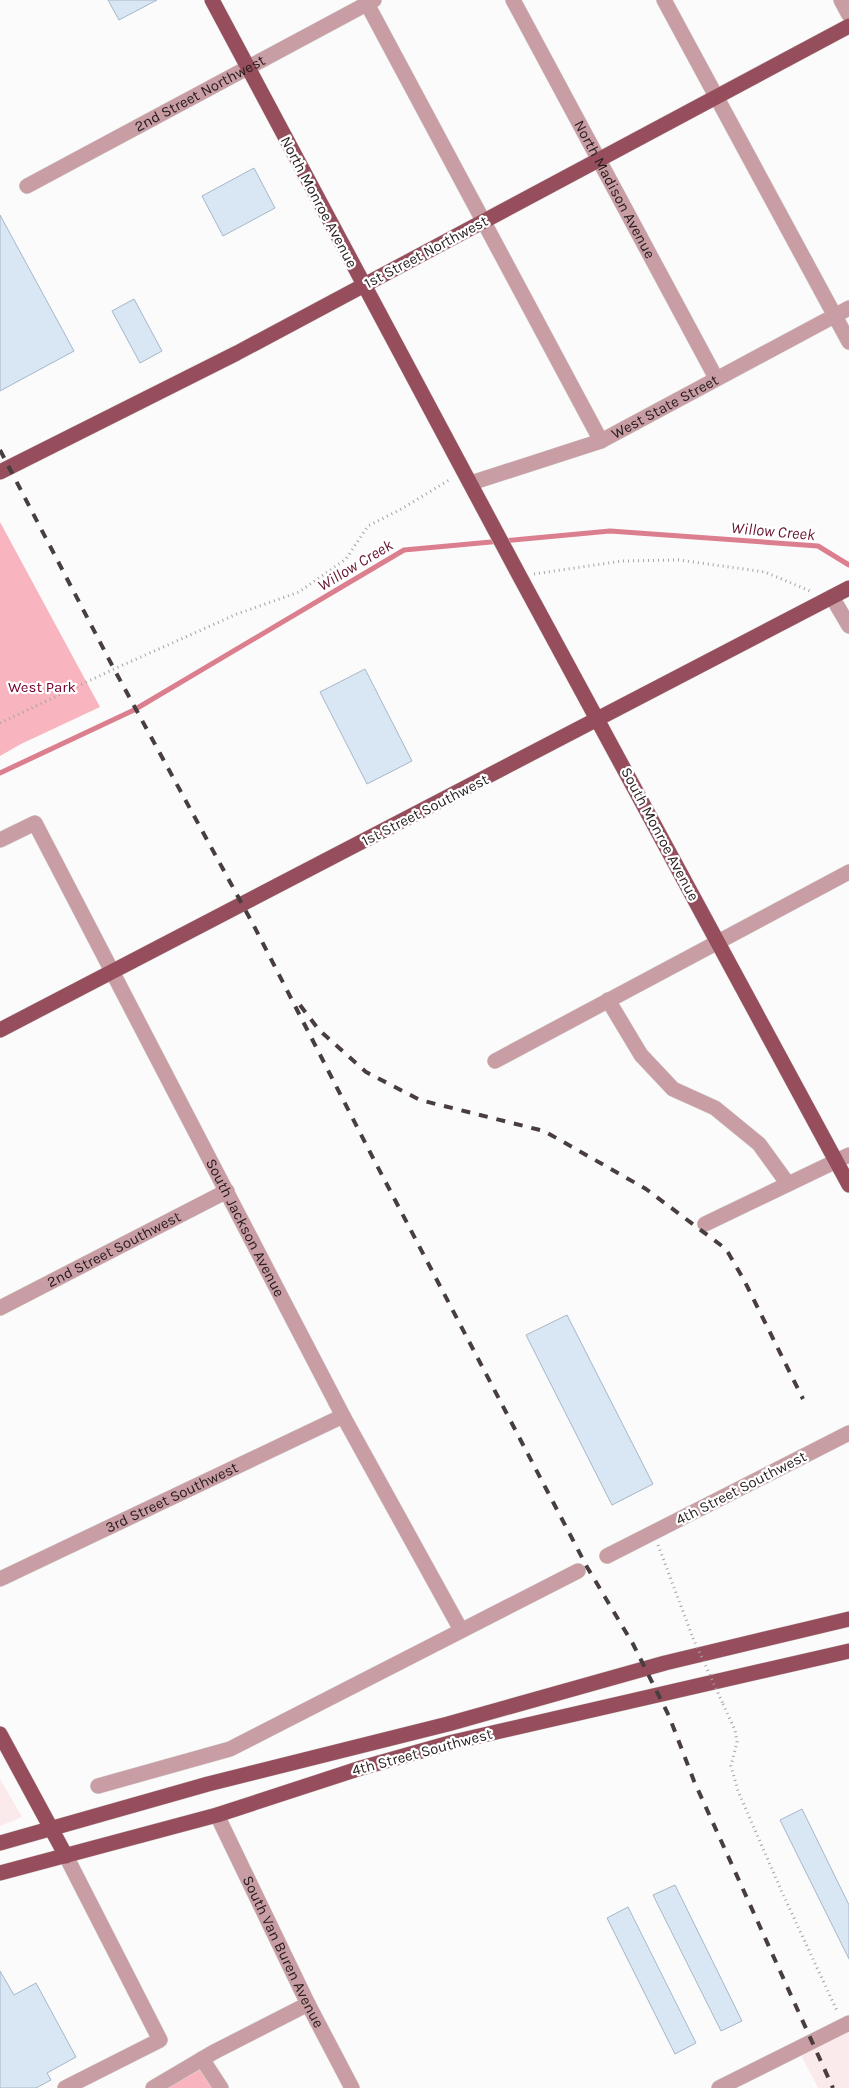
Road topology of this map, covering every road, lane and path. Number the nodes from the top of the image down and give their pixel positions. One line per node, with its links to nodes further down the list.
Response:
1 (212, 0): 8 (main road, North Monroe Avenue)
2 (514, 0): 10 (street, North Madison Avenue)
3 (664, 0): 9 (street)
4 (841, 0): 6 (street)
5 (369, 1): 8 (street, 2nd Street Northwest); 12 (street)
6 (849, 15)
7 (849, 26): 9 (main road, 1st Street Northwest)
8 (248, 67): 11 (street, 2nd Street Northwest); 13 (main road, North Monroe Avenue)
9 (716, 97): 10 (main road, 1st Street Northwest); 14 (street)
10 (599, 160): 12 (main road, 1st Street Northwest); 16 (street, North Madison Avenue)
11 (27, 186)
12 (484, 221): 13 (main road, 1st Street Northwest); 17 (street)
13 (364, 285): 18 (main road, 1st Street Northwest); 20 (main road, North Monroe Avenue)
14 (842, 312): 15 (street); 16 (street, West State Street)
15 (849, 342)
16 (716, 378): 17 (street, West State Street)
17 (601, 441): 20 (street, West State Street)
18 (0, 472)
19 (454, 486): 25 (path)
20 (474, 489): 21 (main road, South Monroe Avenue)
21 (518, 573): 22 (path); 24 (main road, South Monroe Avenue)
22 (840, 593): 23 (street); 24 (main road, 1st Street Southwest)
23 (849, 626)
24 (599, 720): 28 (main road, South Monroe Avenue); 29 (main road, 1st Street Southwest)
25 (0, 723)
26 (0, 840): 29 (street, South Jackson Avenue)
27 (849, 872): 28 (street)
28 (717, 941): 30 (street); 33 (main road, South Monroe Avenue)
29 (112, 972): 31 (main road, 1st Street Southwest); 36 (street, South Jackson Avenue)
30 (608, 1000): 32 (street); 34 (street)
31 (0, 1030)
32 (495, 1061)
33 (843, 1158): 34 (street); 35 (main road, South Monroe Avenue)
34 (788, 1184): 37 (street)
35 (849, 1185)
36 (226, 1191): 38 (street, 2nd Street Southwest); 39 (street, South Jackson Avenue)
37 (705, 1224)
38 (0, 1308)
39 (343, 1416): 44 (street, 3rd Street Southwest); 46 (street, South Jackson Avenue)
40 (849, 1433): 41 (street, 4th Street Southwest)
41 (653, 1533): 42 (street, 4th Street Southwest); 56 (path, bridge)
42 (607, 1556)
43 (578, 1571): 46 (street)
44 (0, 1579)
45 (849, 1619): 51 (main road, 4th Street Southwest)
46 (461, 1630): 49 (street)
47 (849, 1651): 50 (main road, 4th Street Southwest)
48 (0, 1734): 51 (main road)
49 (98, 1786)
50 (217, 1815): 53 (main road, 4th Street Southwest); 55 (street, South Van Buren Avenue)
51 (51, 1828): 52 (main road, 4th Street Southwest); 53 (main road)
52 (0, 1843)
53 (66, 1856): 54 (main road, 4th Street Southwest); 58 (street)
54 (0, 1873)
55 (308, 2004): 57 (street); 61 (street, South Van Buren Avenue)
56 (846, 2024): 62 (street)
57 (202, 2058): 59 (street); 60 (street)
58 (65, 2088)
59 (153, 2088)
60 (221, 2088)
61 (352, 2088)
62 (719, 2088)

